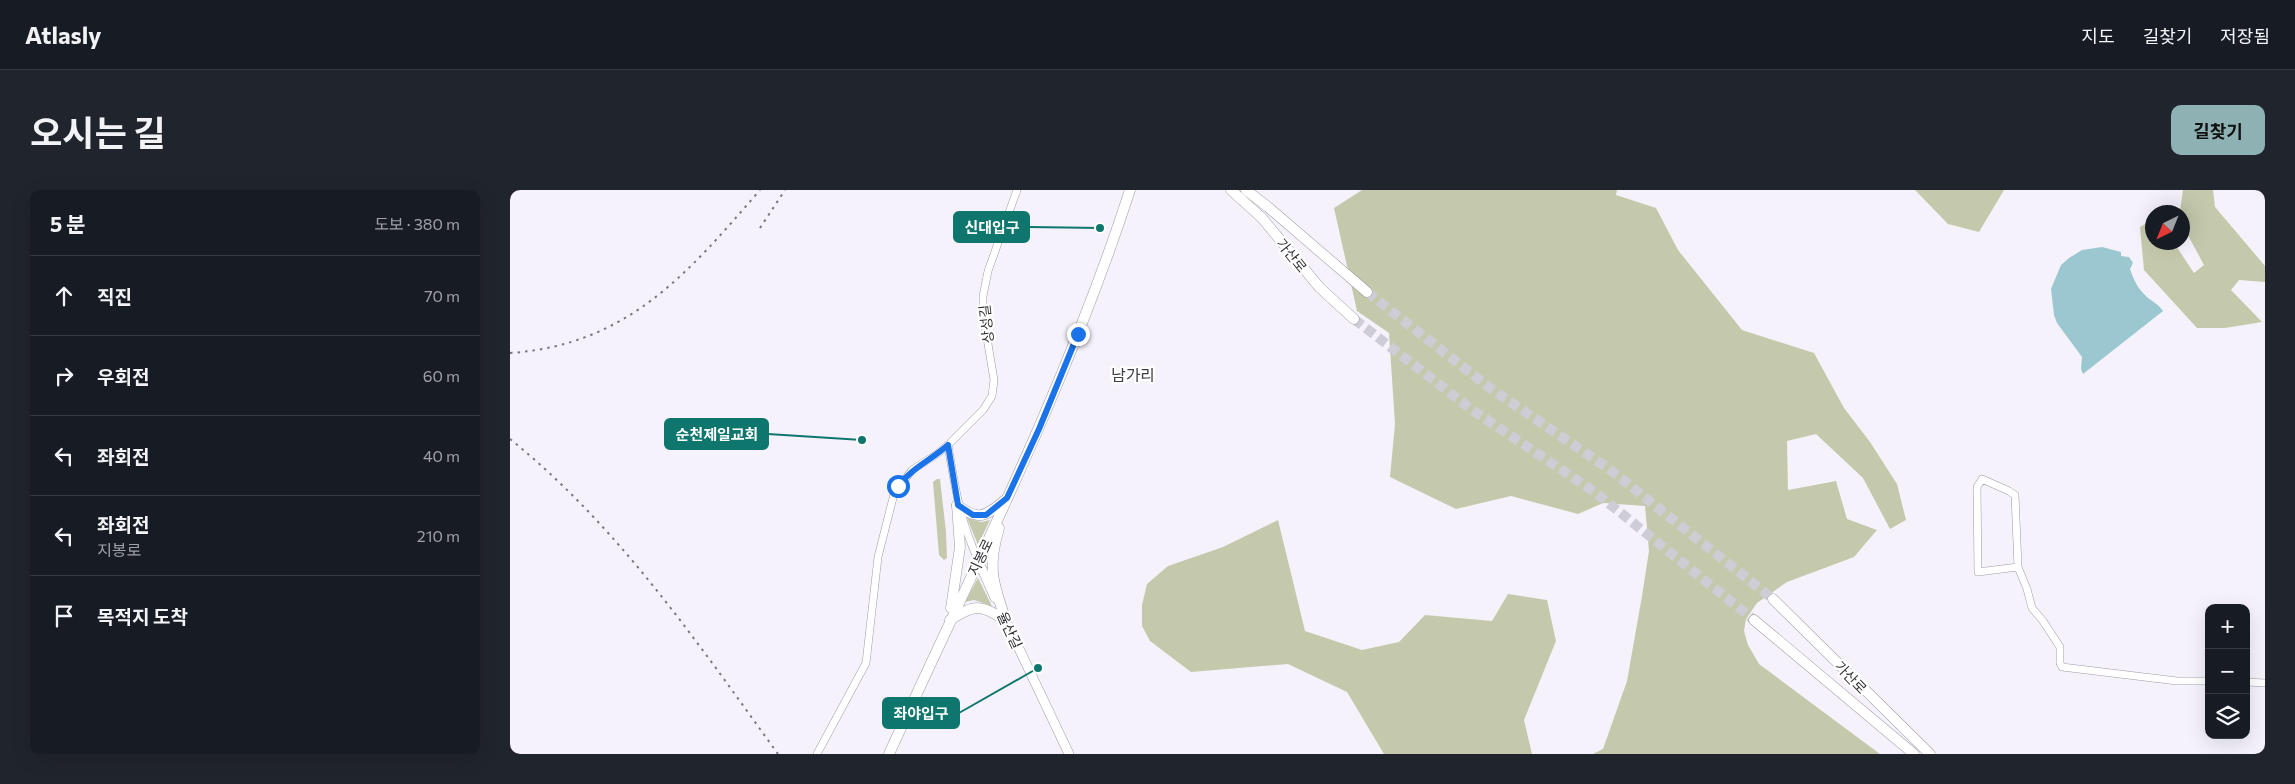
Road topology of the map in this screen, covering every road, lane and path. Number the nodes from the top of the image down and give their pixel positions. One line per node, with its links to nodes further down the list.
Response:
1 (1017, 190): 7 (street, 상성길)
2 (1130, 190): 8 (main road, 지봉로)
3 (1231, 190): 6 (main road, 가산로)
4 (1246, 190): 5 (main road, 가산로)
5 (1367, 292)
6 (1354, 319)
7 (948, 445): 9 (street); 19 (street, 상성길)
8 (1007, 498): 9 (main road); 10 (main road, 지봉로); 15 (main road)
9 (958, 505): 10 (street); 13 (main road)
10 (978, 560): 13 (main road, 지봉로); 15 (street, 율산길)
11 (2018, 567): 11 (street); 16 (street)
12 (1773, 600): 23 (main road, 가산로)
13 (949, 620): 15 (main road); 20 (main road, 지봉로)
14 (1754, 620): 22 (main road, 가산로)
15 (1006, 621): 21 (street, 율산길)
16 (2205, 681)
17 (2250, 682): 18 (street)
18 (2265, 683)
19 (817, 754)
20 (889, 754)
21 (1069, 754)
22 (1914, 754)
23 (1930, 754)

